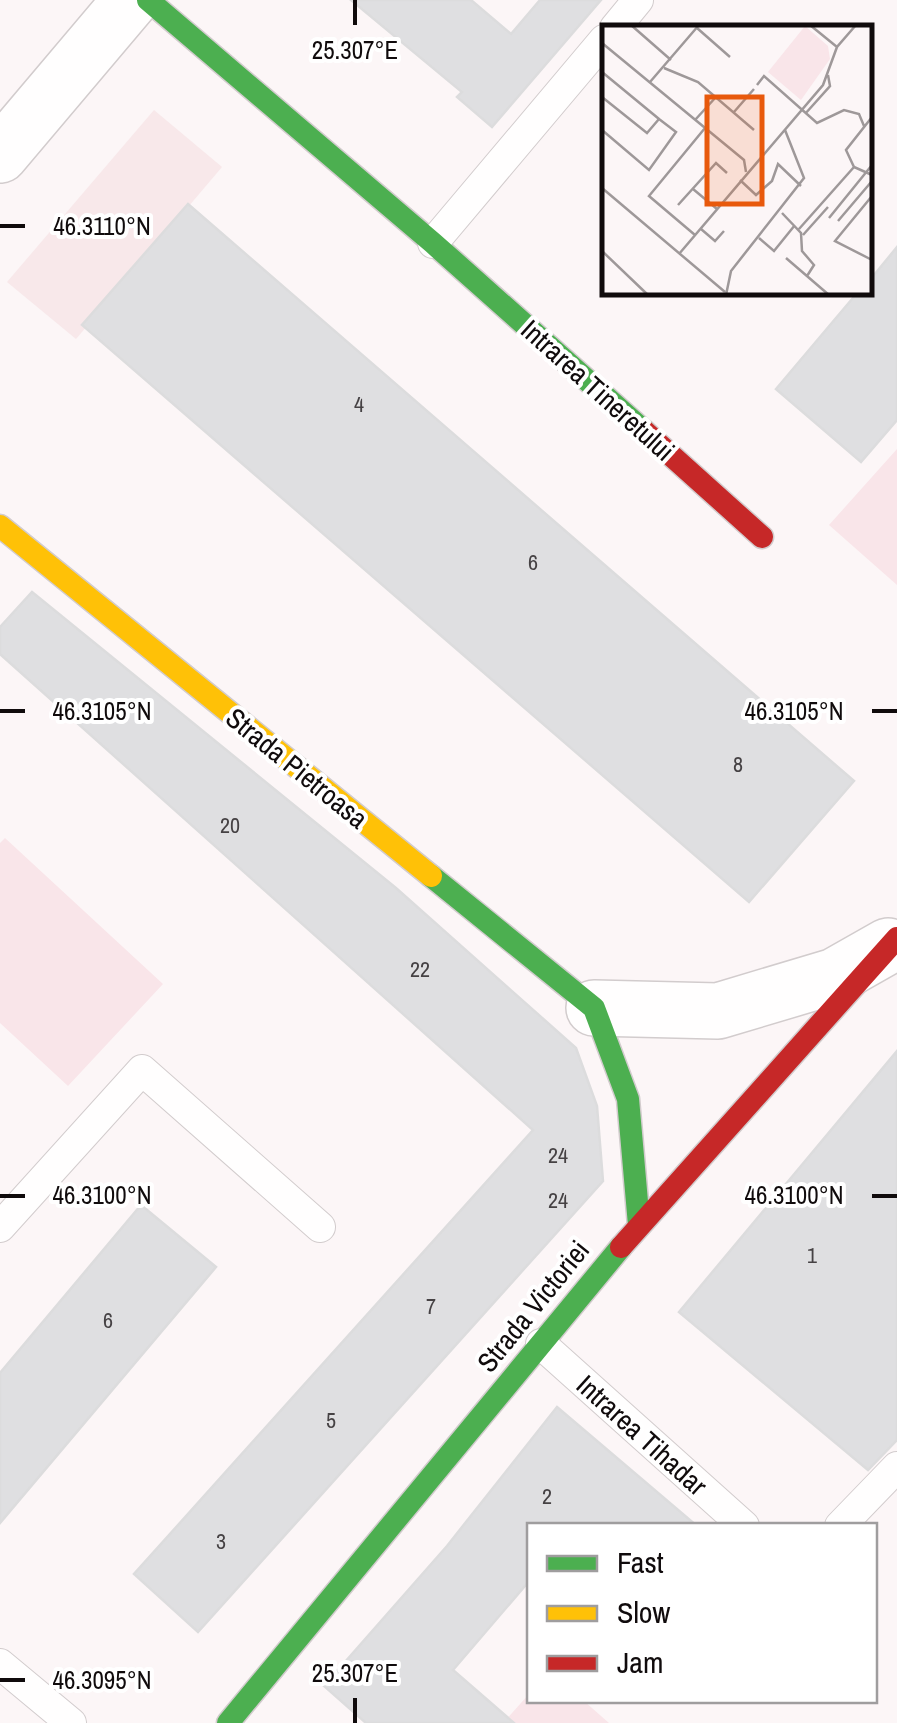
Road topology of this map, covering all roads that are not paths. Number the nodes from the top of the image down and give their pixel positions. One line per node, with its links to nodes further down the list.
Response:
1 (131, 0): 6 (street)
2 (148, 0): 7 (street, Intrarea Tineretului)
3 (638, 0): 4 (lane)
4 (617, 25)
5 (602, 42): 7 (lane)
6 (0, 155)
7 (433, 244): 9 (street, Intrarea Tineretului)
8 (0, 526): 11 (street, Strada Pietroasa)
9 (762, 537)
10 (894, 941): 11 (street); 12 (street, Strada Victoriei)
11 (594, 1008): 12 (street)
12 (639, 1225): 15 (street, Strada Victoriei)
13 (0, 1226): 14 (lane)
14 (320, 1226)
15 (541, 1344): 17 (lane, Intrarea Tihadar); 21 (street, Strada Victoriei)
16 (897, 1467): 18 (lane)
17 (741, 1523)
18 (843, 1523)
19 (0, 1664): 20 (lane)
20 (71, 1723)
21 (228, 1723)

